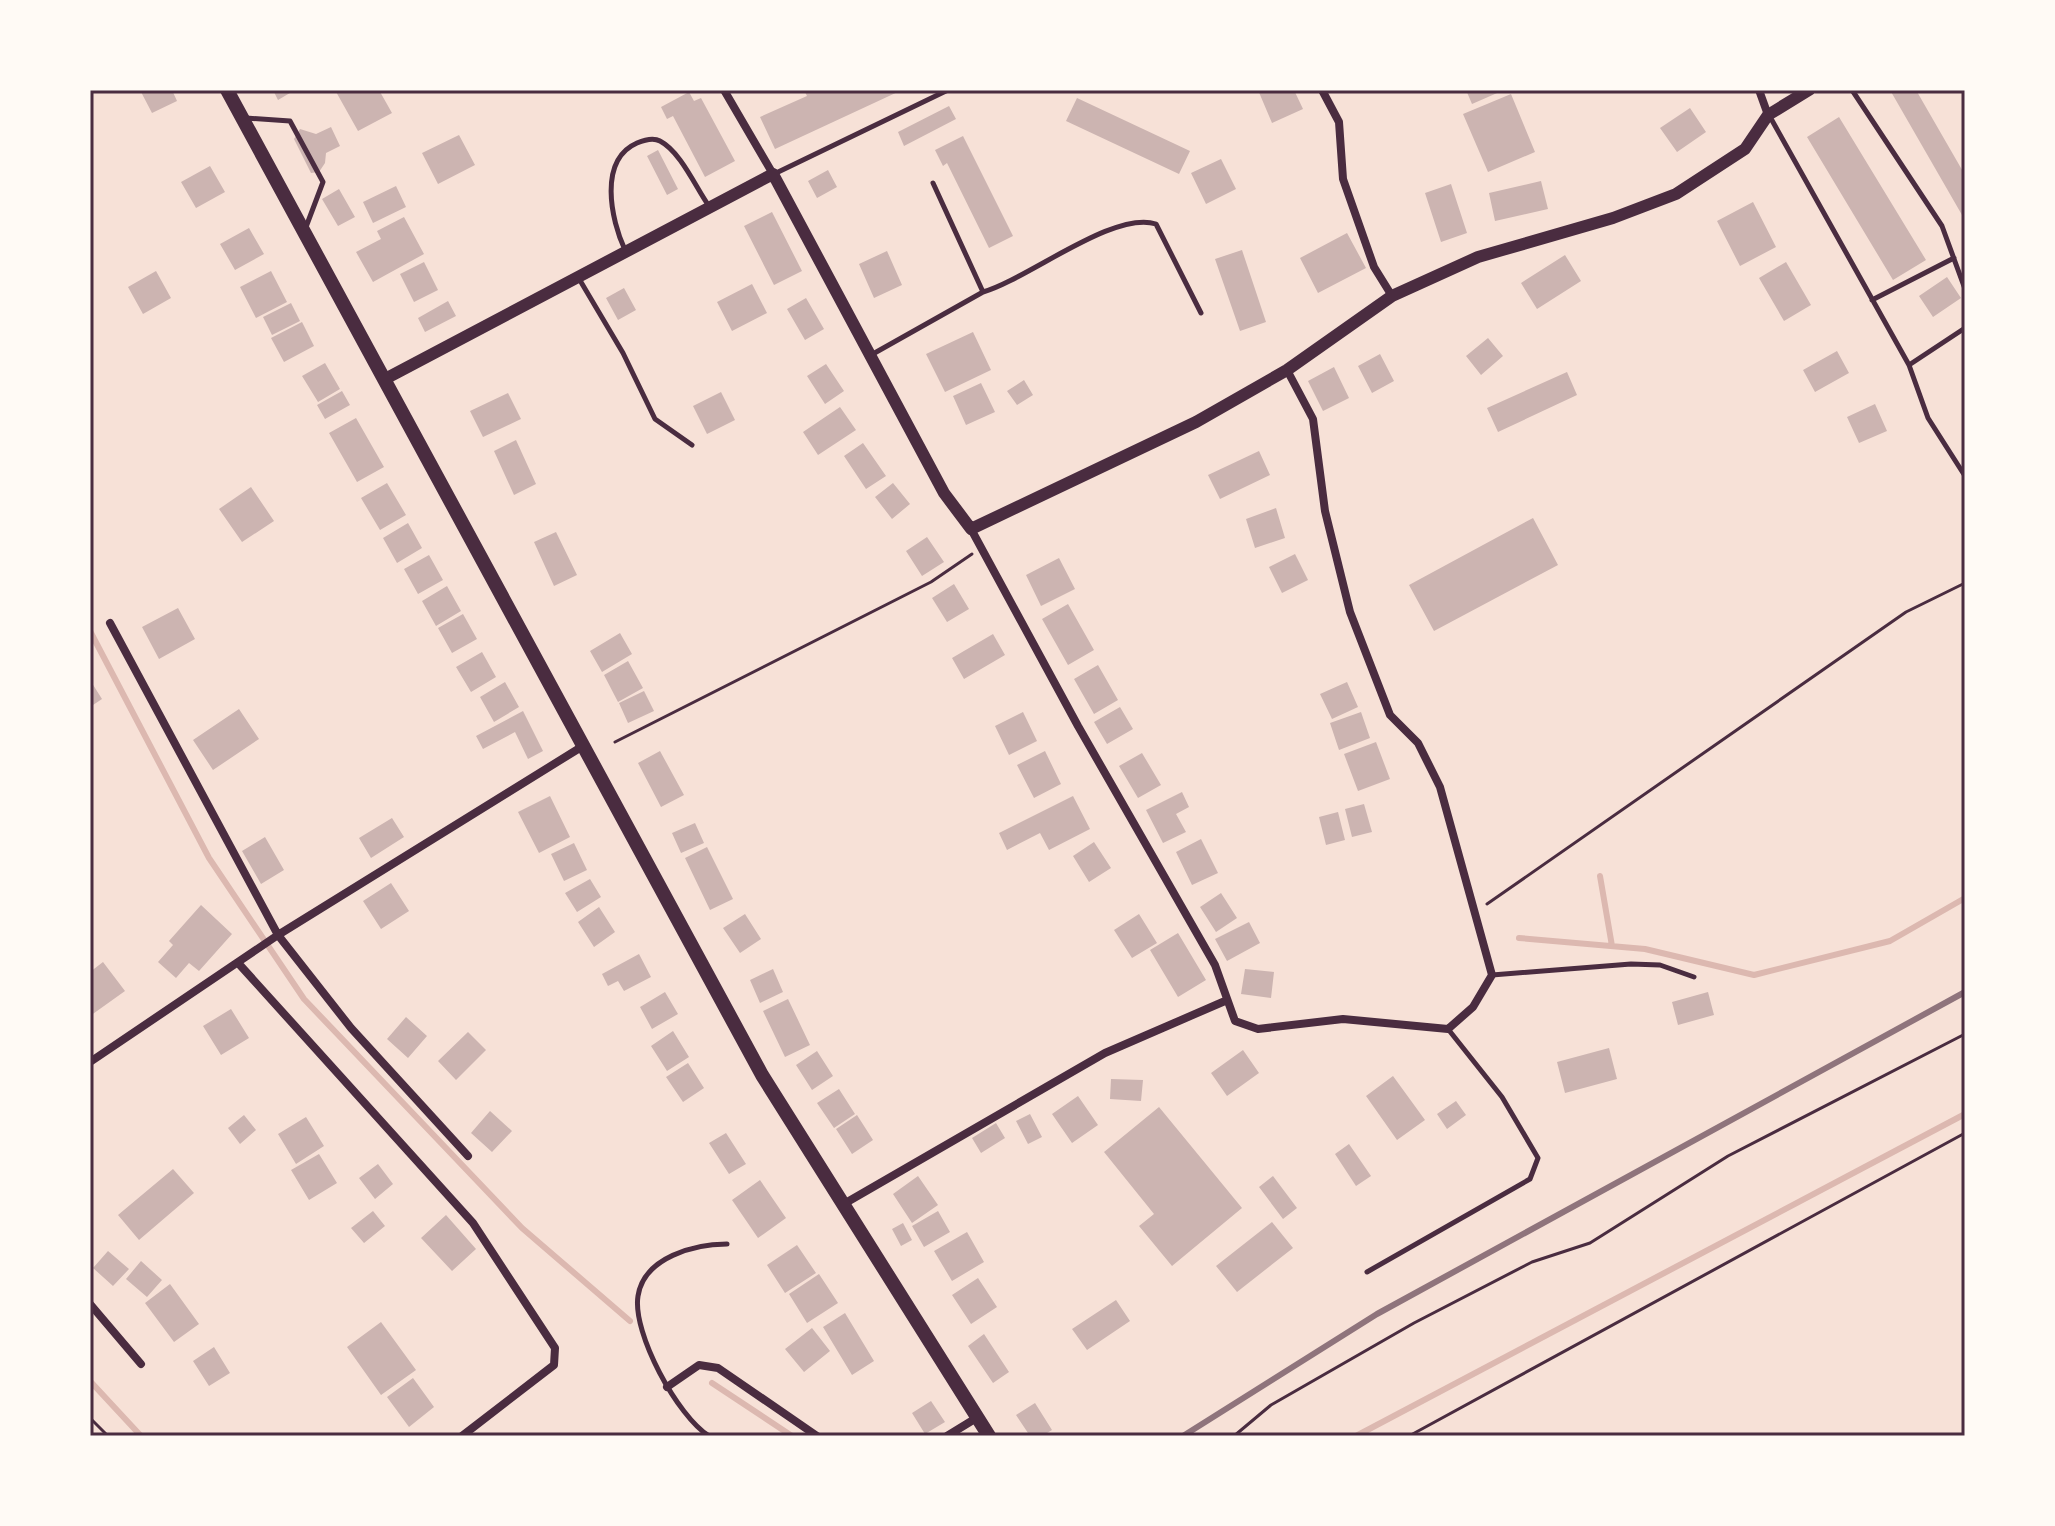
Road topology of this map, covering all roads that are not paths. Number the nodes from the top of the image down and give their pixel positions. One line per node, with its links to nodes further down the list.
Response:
1 (227, 90): 9 (main road)
2 (724, 90): 10 (street)
3 (948, 90): 10 (lane)
4 (1322, 90): 19 (street)
5 (1759, 90): 8 (street)
6 (1809, 90): 8 (street)
7 (1852, 90): 15 (lane)
8 (1768, 115): 19 (street); 20 (lane)
9 (242, 118): 13 (main road); 13 (lane)
10 (773, 174): 12 (street); 23 (street)
11 (933, 183): 18 (lane)
12 (709, 207): 14 (street); 14 (lane)
13 (305, 232): 26 (main road)
14 (625, 251): 16 (street)
15 (1954, 258): 17 (lane); 20 (lane)
16 (578, 276): 26 (street); 27 (lane)
17 (1965, 289)
18 (983, 292): 21 (lane); 23 (lane)
19 (1392, 296): 25 (street)
20 (1872, 300): 24 (lane)
21 (1201, 313)
22 (1965, 328): 24 (lane)
23 (870, 355): 29 (street)
24 (1909, 365): 28 (lane)
25 (1287, 370): 29 (street); 34 (street)
26 (385, 379): 31 (main road)
27 (692, 445)
28 (1965, 476)
29 (971, 529): 36 (street)
30 (110, 623): 32 (street)
31 (583, 746): 32 (street); 40 (main road)
32 (276, 937): 33 (street); 39 (street)
33 (239, 964): 38 (street); 47 (street)
34 (1492, 975): 35 (lane); 37 (street)
35 (1694, 977)
36 (1225, 1001): 37 (street); 40 (street)
37 (1448, 1029): 42 (lane)
38 (90, 1062)
39 (468, 1156)
40 (842, 1205): 46 (main road)
41 (727, 1244): 45 (lane)
42 (1367, 1272)
43 (90, 1304): 44 (street)
44 (141, 1364)
45 (667, 1387): 48 (lane); 49 (street)
46 (978, 1417): 50 (street); 51 (main road)
47 (462, 1436)
48 (709, 1436)
49 (817, 1436)
50 (947, 1436)
51 (989, 1436)

